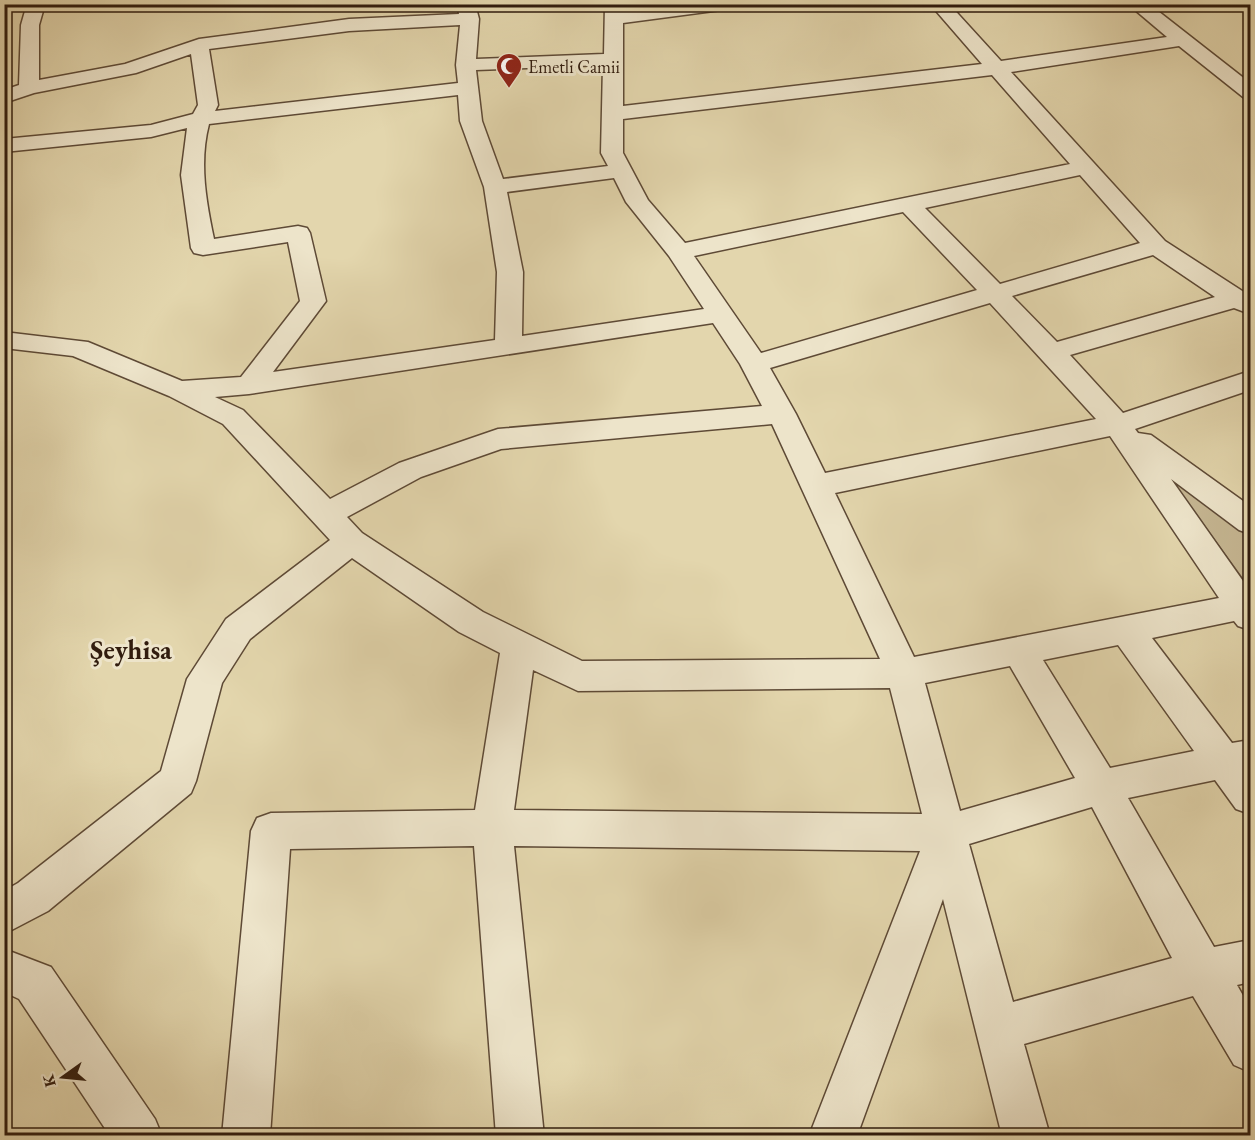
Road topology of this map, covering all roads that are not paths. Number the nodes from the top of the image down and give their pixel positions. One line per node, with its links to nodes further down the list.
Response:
1 (36, 4): 15 (street)
2 (348, 4): 8 (street)
3 (729, 4): 7 (street)
4 (939, 4): 13 (street)
5 (1137, 4): 9 (street)
6 (468, 12): 8 (street); 12 (street)
7 (613, 12): 11 (street)
8 (349, 26): 10 (street)
9 (1183, 40): 13 (street); 16 (street)
10 (199, 45): 15 (street); 19 (street)
11 (613, 58): 12 (street); 18 (street)
12 (466, 65): 14 (street)
13 (997, 68): 18 (street); 21 (street)
14 (469, 87): 19 (street); 23 (street)
15 (29, 88): 17 (street)
16 (1251, 93)
17 (4, 98)
18 (612, 114): 22 (street)
19 (197, 119): 20 (street); 35 (street)
20 (4, 146)
21 (1086, 167): 24 (street); 25 (street)
22 (620, 171): 23 (street); 26 (street)
23 (495, 187): 31 (street)
24 (908, 204): 26 (street); 27 (street)
25 (1156, 246): 27 (street); 28 (street)
26 (679, 252): 29 (street)
27 (994, 295): 32 (street); 33 (street)
28 (1243, 303): 32 (street)
29 (722, 314): 31 (street); 33 (street)
30 (4, 340): 36 (street)
31 (508, 346): 35 (street)
32 (1052, 352): 38 (street)
33 (754, 364): 37 (street)
34 (1251, 380): 38 (street)
35 (249, 385): 36 (street)
36 (179, 390): 40 (street)
37 (782, 414): 39 (street); 40 (street)
38 (1118, 425): 39 (street); 41 (street); 43 (street)
39 (816, 486): 47 (street)
40 (325, 515): 42 (street)
41 (1251, 522)
42 (351, 541): 45 (street); 53 (street)
43 (1248, 610): 44 (street)
44 (1127, 630): 46 (street); 48 (street)
45 (519, 646): 47 (street); 51 (street)
46 (1019, 651): 47 (street); 49 (street)
47 (904, 673): 52 (street)
48 (1238, 759): 49 (street); 50 (street)
49 (1101, 787): 52 (street); 56 (street)
50 (1251, 798)
51 (492, 828): 52 (street); 60 (street); 61 (street)
52 (947, 833): 57 (street); 62 (street)
53 (4, 914)
54 (1251, 961): 56 (street)
55 (4, 970): 59 (street)
56 (1203, 971): 57 (street); 58 (street)
57 (998, 1029): 63 (street)
58 (1251, 1049)
59 (138, 1136)
60 (246, 1136)
61 (520, 1136)
62 (833, 1136)
63 (1026, 1136)

